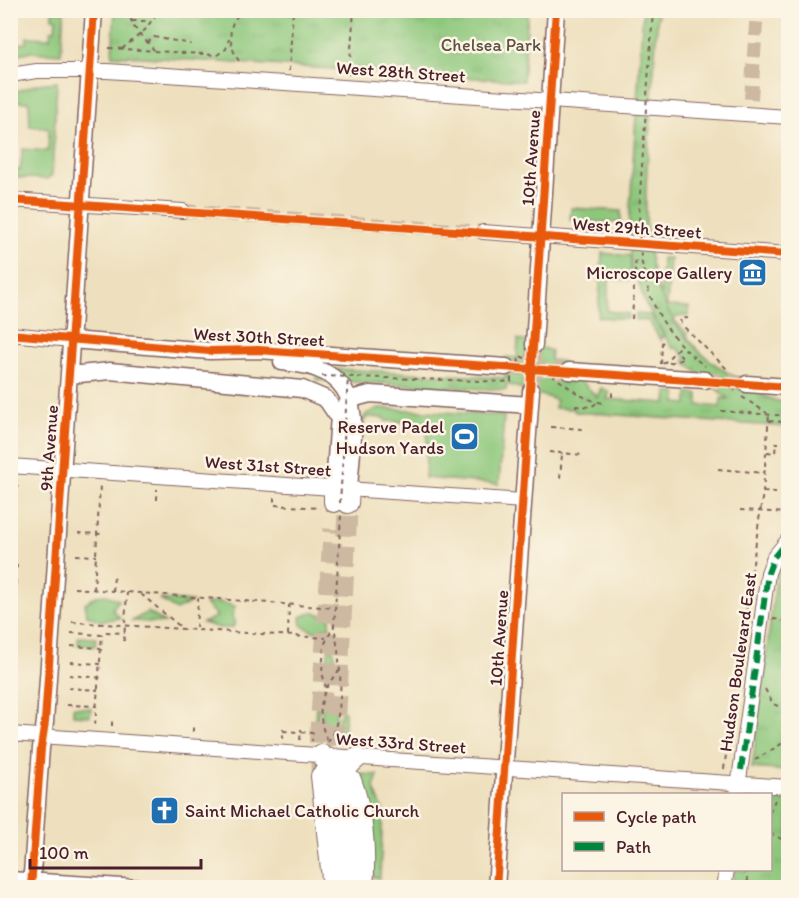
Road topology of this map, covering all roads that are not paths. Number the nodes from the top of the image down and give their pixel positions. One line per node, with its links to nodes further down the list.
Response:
1 (94, 10): 3 (main road, 9th Avenue)
2 (556, 10): 5 (main road, 10th Avenue)
3 (90, 71): 4 (street, West 28th Street); 5 (street, West 28th Street); 8 (main road, 9th Avenue)
4 (10, 75)
5 (550, 100): 6 (street, West 28th Street); 11 (main road, 10th Avenue)
6 (789, 117)
7 (10, 200): 8 (street)
8 (80, 204): 9 (street); 14 (main road, 9th Avenue)
9 (183, 211)
10 (483, 232): 11 (street, West 29th Street)
11 (540, 236): 12 (street, West 29th Street); 15 (main road, 10th Avenue)
12 (789, 254)
13 (10, 334): 14 (street, West 30th Street)
14 (71, 340): 16 (main road, West 30th Street); 19 (main road, 9th Avenue)
15 (534, 345)
16 (210, 351): 17 (main road, West 30th Street); 23 (main road)
17 (506, 367)
18 (569, 371): 20 (main road)
19 (69, 375): 24 (main road); 26 (main road, 9th Avenue)
20 (712, 379)
21 (747, 384): 22 (main road)
22 (789, 387)
23 (351, 399): 24 (main road); 27 (main road); 28 (main road, 10th Avenue)
24 (339, 418): 27 (main road)
25 (10, 466): 26 (street, West 31st Street)
26 (63, 469): 27 (street, West 31st Street); 31 (main road, 9th Avenue)
27 (338, 499): 28 (street, West 31st Street)
28 (523, 501): 34 (main road, 10th Avenue)
29 (789, 540): 37 (street, Hudson Boulevard East)
30 (10, 734): 31 (street, West 33rd Street)
31 (43, 736): 32 (street, West 33rd Street); 41 (main road, 9th Avenue)
32 (317, 748): 33 (street, West 33rd Street); 44 (highway)
33 (357, 758): 34 (street, West 33rd Street); 45 (highway)
34 (504, 767): 37 (street, West 33rd Street); 47 (main road, 10th Avenue)
35 (321, 776): 43 (highway)
36 (351, 780): 46 (highway)
37 (739, 782): 38 (street, West 33rd Street)
38 (789, 787)
39 (727, 871): 48 (street)
40 (10, 880): 41 (main road)
41 (31, 884): 42 (main road)
42 (138, 888)
43 (333, 888)
44 (344, 888)
45 (351, 888)
46 (363, 888)
47 (496, 888)
48 (724, 888)

